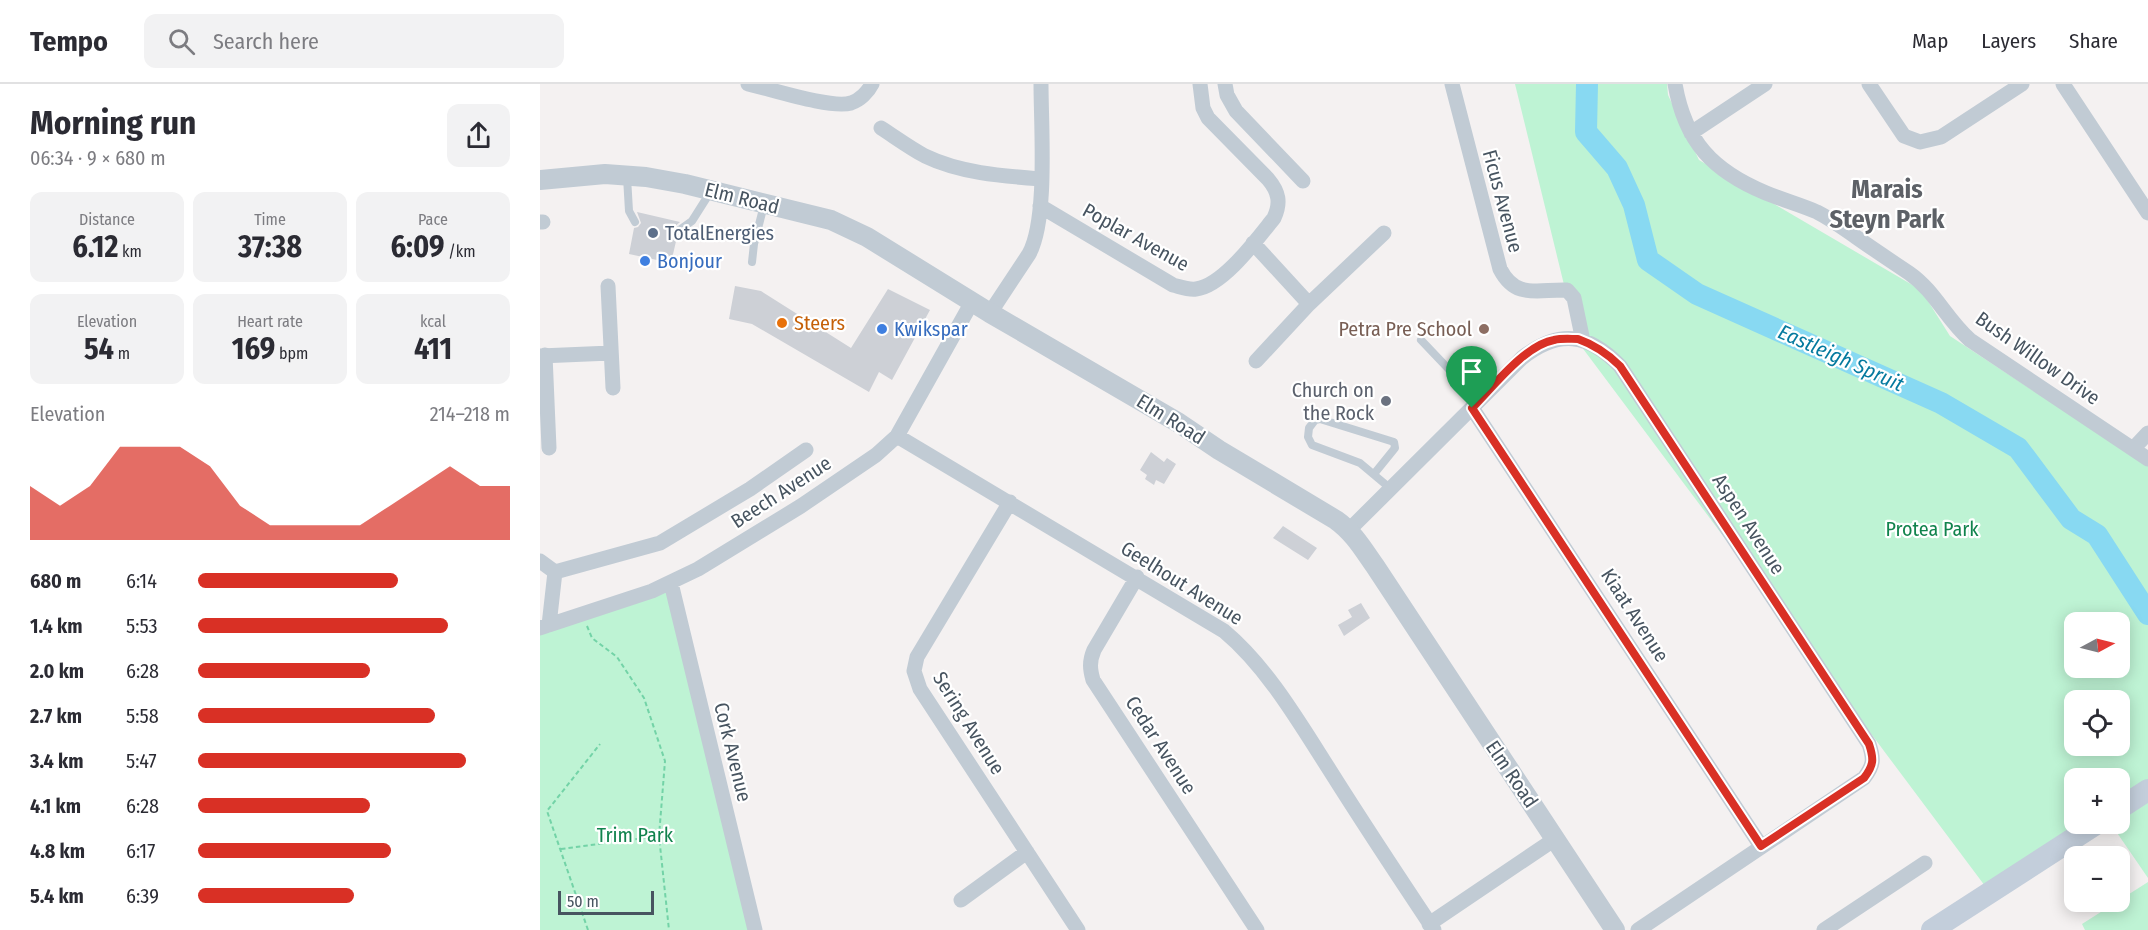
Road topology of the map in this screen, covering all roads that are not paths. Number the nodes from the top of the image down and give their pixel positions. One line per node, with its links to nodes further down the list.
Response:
1 (748, 84): 2 (street)
2 (872, 84)
3 (1041, 84): 15 (street)
4 (1200, 84): 25 (street, Poplar Avenue)
5 (1226, 84): 17 (street)
6 (1452, 84): 32 (street, Ficus Avenue)
7 (1675, 84): 13 (street, Bush Willow Drive)
8 (1765, 84): 13 (street)
9 (1869, 84): 10 (street)
10 (2022, 84)
11 (2063, 84): 21 (street)
12 (881, 128): 15 (street)
13 (1691, 133): 41 (street, Bush Willow Drive)
14 (627, 176): 16 (street, Elm Road); 18 (street, Elm Road); 22 (lane)
15 (1041, 179): 20 (street)
16 (540, 180)
17 (1303, 181)
18 (711, 191): 19 (street, Elm Road); 23 (lane)
19 (765, 203): 26 (lane); 28 (street, Elm Road)
20 (1040, 206): 25 (street, Poplar Avenue); 30 (street)
21 (2148, 213)
22 (635, 222)
23 (678, 231)
24 (1384, 233): 29 (street)
25 (1253, 243): 29 (street)
26 (752, 262)
27 (608, 286): 33 (street)
28 (972, 302): 30 (street, Elm Road); 39 (street, Beech Avenue)
29 (1309, 304): 35 (street)
30 (990, 314): 47 (street, Elm Road)
31 (1421, 340): 37 (lane)
32 (1583, 341): 37 (street, Aspen Avenue); 57 (street, Aspen Avenue)
33 (611, 353): 34 (street); 36 (street)
34 (543, 356): 40 (street)
35 (1256, 361)
36 (613, 388)
37 (1476, 405): 45 (street, Aspen Avenue); 57 (street, Kiaat Avenue)
38 (2148, 433): 41 (street)
39 (897, 436): 46 (street, Geelhout Avenue); 51 (street, Beech Avenue)
40 (549, 448)
41 (2133, 449): 43 (street, Bush Willow Drive)
42 (806, 450): 49 (street)
43 (2148, 459)
44 (1374, 474): 44 (lane); 45 (lane)
45 (1391, 489): 47 (street, Aspen Avenue)
46 (1010, 502): 50 (street, Geelhout Avenue); 58 (street, Sering Avenue)
47 (1349, 530): 56 (street, Elm Road)
48 (540, 561): 49 (street)
49 (555, 572): 52 (street)
50 (1137, 577): 62 (street, Geelhout Avenue); 65 (street, Cedar Avenue)
51 (671, 583): 52 (street, Beech Avenue); 63 (street, Cork Avenue)
52 (544, 627)
53 (2148, 790): 54 (main road)
54 (2130, 802)
55 (2081, 834): 69 (main road)
56 (1555, 839): 62 (street); 66 (street, Elm Road)
57 (1761, 846): 67 (street, Aspen Avenue)
58 (1027, 852): 60 (street); 64 (street, Sering Avenue)
59 (1925, 863): 61 (street)
60 (961, 900)
61 (1841, 925): 68 (street)
62 (1432, 927)
63 (755, 930)
64 (1078, 930)
65 (1257, 930)
66 (1615, 930)
67 (1638, 930)
68 (1824, 930)
69 (1932, 930)

